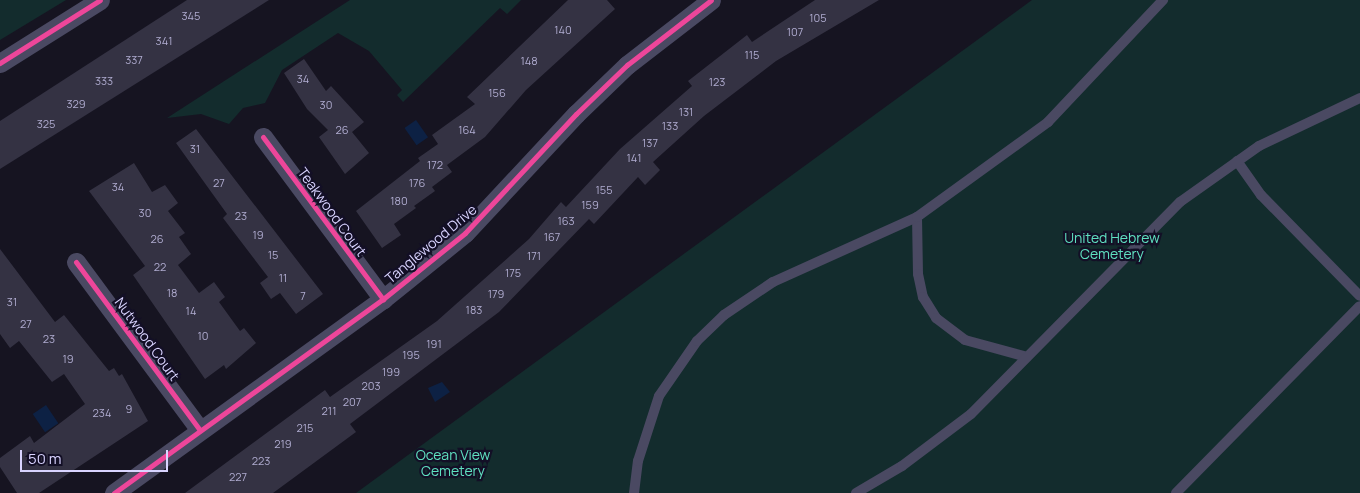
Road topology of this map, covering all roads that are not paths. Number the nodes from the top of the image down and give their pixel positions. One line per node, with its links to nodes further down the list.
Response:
1 (100, 0): 4 (street)
2 (711, 0): 11 (street, Tanglewood Drive)
3 (1163, 0): 8 (lane)
4 (0, 63)
5 (1360, 98): 7 (lane)
6 (263, 137): 11 (street, Teakwood Court)
7 (1237, 161): 10 (lane); 13 (lane)
8 (917, 217): 13 (lane); 16 (lane)
9 (76, 262): 14 (street, Nutwood Court)
10 (1360, 296)
11 (383, 299): 14 (street, Tanglewood Drive)
12 (1360, 306): 18 (lane)
13 (1027, 357): 17 (lane)
14 (200, 430): 15 (street, Tanglewood Drive)
15 (114, 493)
16 (634, 493)
17 (856, 493)
18 (1176, 493)

